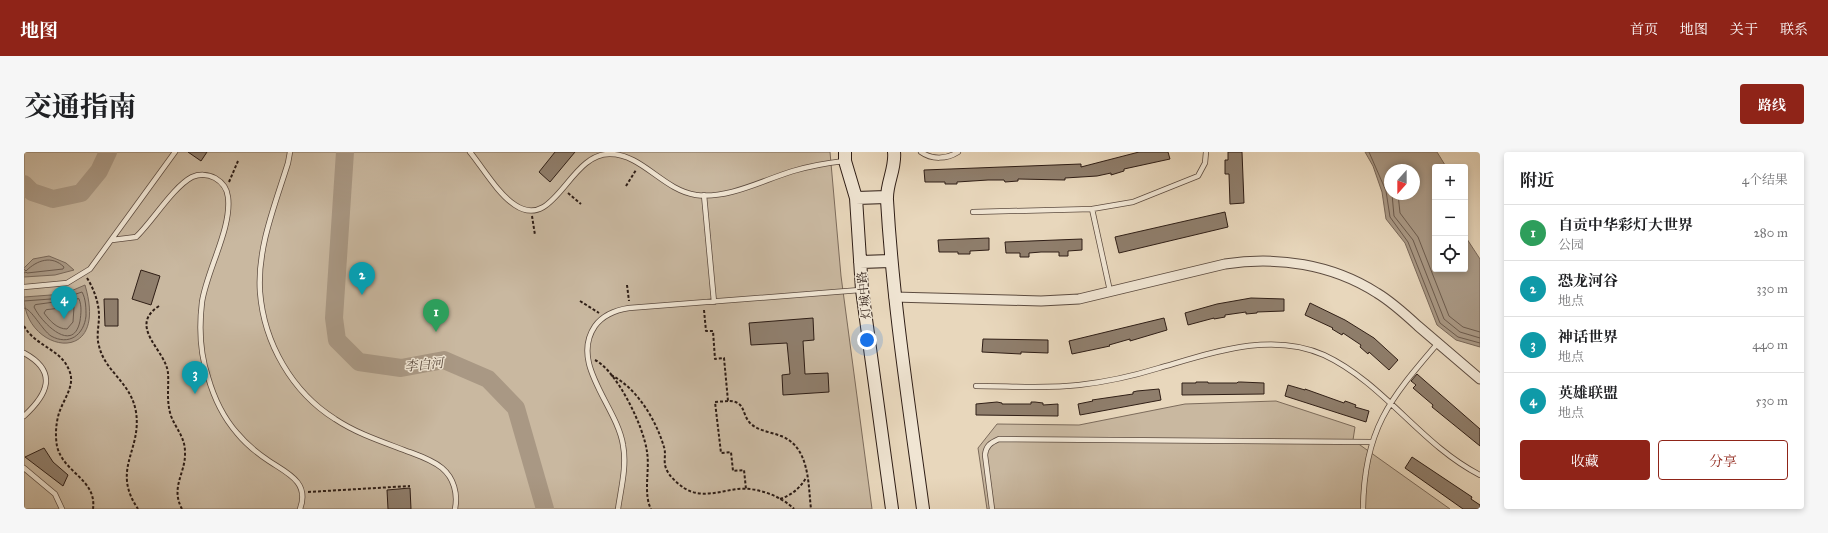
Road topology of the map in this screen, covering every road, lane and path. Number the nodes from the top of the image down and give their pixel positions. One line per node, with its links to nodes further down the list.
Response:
1 (174, 152): 23 (lane)
2 (290, 152): 61 (lane)
3 (470, 152): 20 (lane)
4 (894, 152): 16 (main road)
5 (921, 152): 6 (lane)
6 (958, 152)
7 (1206, 152): 19 (lane)
8 (595, 154): 11 (lane); 13 (lane)
9 (845, 156): 15 (lane); 17 (main road, 灯城中路)
10 (238, 161): 14 (path)
11 (639, 164): 12 (path); 15 (lane)
12 (626, 186)
13 (562, 189): 18 (path); 20 (lane)
14 (226, 190): 23 (lane); 54 (lane)
15 (704, 195): 33 (lane)
16 (887, 197): 17 (main road); 24 (main road)
17 (856, 198): 25 (main road, 灯城中路)
18 (581, 204)
19 (1092, 209): 21 (lane); 30 (lane)
20 (532, 210): 22 (path)
21 (973, 212)
22 (535, 235)
23 (112, 240): 26 (lane)
24 (891, 261): 25 (main road); 31 (main road)
25 (860, 262): 29 (main road, 灯城中路)
26 (84, 274): 28 (lane); 58 (path)
27 (627, 285): 36 (path)
28 (24, 287)
29 (862, 290): 33 (lane); 66 (main road, 灯城中路)
30 (1110, 292): 31 (street); 39 (street)
31 (894, 297): 67 (main road)
32 (580, 301): 37 (path)
33 (714, 302): 34 (lane)
34 (703, 303): 36 (lane); 45 (path)
35 (159, 306): 59 (path)
36 (630, 308): 37 (lane)
37 (606, 316): 41 (lane)
38 (24, 326): 57 (path)
39 (1438, 343): 43 (street); 46 (lane)
40 (24, 353): 47 (lane)
41 (586, 356): 42 (path); 62 (lane)
42 (611, 375): 53 (path); 63 (path)
43 (1480, 379)
44 (976, 386): 46 (lane)
45 (728, 401): 51 (path); 53 (path)
46 (1390, 404): 48 (lane); 50 (lane)
47 (24, 416)
48 (1372, 442): 68 (lane); 69 (lane)
49 (24, 468): 56 (lane)
50 (1480, 475)
51 (807, 477): 55 (path); 65 (path)
52 (410, 486): 54 (path)
53 (746, 489): 55 (path)
54 (301, 492): 60 (lane)
55 (780, 499): 64 (path)
56 (62, 509)
57 (93, 509)
58 (138, 509)
59 (182, 509)
60 (300, 509)
61 (456, 509)
62 (618, 509)
63 (651, 509)
64 (794, 509)
65 (811, 509)
66 (892, 509)
67 (923, 509)
68 (992, 509)
69 (1363, 509)

